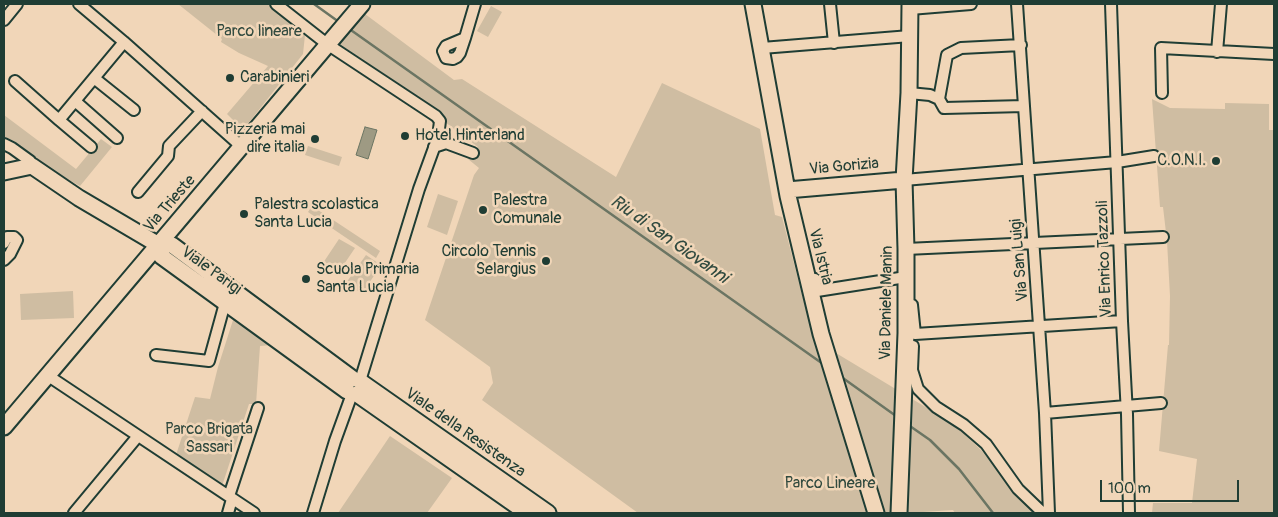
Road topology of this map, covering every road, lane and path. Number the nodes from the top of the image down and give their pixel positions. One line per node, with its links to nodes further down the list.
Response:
1 (17, 4): 13 (street)
2 (79, 4): 17 (street)
3 (276, 4): 16 (street)
4 (475, 4): 15 (street)
5 (753, 4): 20 (street, Via Istria)
6 (830, 4): 18 (street)
7 (971, 4): 12 (street)
8 (1017, 4): 19 (street, Via San Luigi)
9 (1111, 4): 40 (street, Via Enrico Tazzoli)
10 (1221, 4): 21 (street)
11 (358, 6): 16 (street, Via Trieste)
12 (910, 6): 14 (street, Via Daniele Manin)
13 (4, 20)
14 (910, 36): 18 (street); 25 (street, Via Daniele Manin)
15 (465, 38)
16 (329, 41): 34 (street); 37 (street, Via Trieste)
17 (124, 42): 23 (street); 31 (street)
18 (834, 42): 20 (street)
19 (1021, 45): 27 (street); 29 (street, Via San Luigi)
20 (762, 48): 45 (street, Via Istria)
21 (1217, 52): 22 (street); 26 (street)
22 (1274, 54)
23 (94, 78): 28 (street); 30 (street)
24 (15, 81): 32 (street)
25 (909, 93): 27 (street); 44 (street, Via Daniele Manin)
26 (1162, 93)
27 (939, 99): 29 (street)
28 (75, 101): 32 (street); 33 (street)
29 (1024, 106): 42 (street, Via San Luigi)
30 (134, 110)
31 (202, 111): 37 (street); 46 (street)
32 (60, 120): 36 (street)
33 (117, 138)
34 (436, 142): 38 (street); 62 (street)
35 (4, 145): 41 (street)
36 (91, 147)
37 (242, 147): 51 (street, Via Trieste)
38 (473, 153)
39 (1154, 156): 40 (street)
40 (1116, 162): 42 (street); 48 (street, Via Enrico Tazzoli)
41 (26, 167): 43 (street); 51 (street)
42 (1028, 168): 44 (street); 50 (street, Via San Luigi)
43 (4, 172)
44 (904, 180): 45 (street, Via Gorizia); 52 (street, Via Daniele Manin)
45 (787, 190): 54 (street); 76 (street, Via Istria)
46 (138, 192)
47 (1163, 237): 48 (street)
48 (1119, 238): 50 (street); 57 (street, Via Enrico Tazzoli)
49 (6, 240): 53 (street)
50 (1033, 243): 52 (street); 58 (street, Via San Luigi)
51 (157, 244): 56 (street, Viale Parigi); 61 (street, Via Trieste); 62 (street, Viale Parigi)
52 (906, 249): 54 (street, Via Daniele Manin)
53 (4, 260)
54 (906, 277): 55 (street, Via Daniele Manin)
55 (906, 299): 59 (street); 77 (street, Via Daniele Manin)
56 (225, 304): 60 (street); 62 (street, Viale Parigi)
57 (1122, 321): 58 (street); 64 (street, Via Enrico Tazzoli)
58 (1040, 327): 59 (street); 66 (street, Via San Luigi)
59 (915, 334): 78 (street)
60 (156, 355)
61 (47, 375): 67 (street, Via Trieste); 68 (street)
62 (355, 387): 70 (street); 74 (street); 75 (street, Viale della Resistenza)
63 (1161, 403): 64 (street)
64 (1127, 405): 66 (street); 80 (street, Via Enrico Tazzoli)
65 (258, 408): 69 (street)
66 (1046, 413): 79 (street, Via San Luigi)
67 (4, 427)
68 (138, 436): 69 (street); 71 (street)
69 (231, 498): 72 (street); 73 (street)
70 (523, 511)
71 (74, 513)
72 (228, 513)
73 (254, 513)
74 (313, 513)
75 (548, 513)
76 (876, 513)
77 (899, 513)
78 (1043, 513)
79 (1049, 513)
80 (1129, 513)

